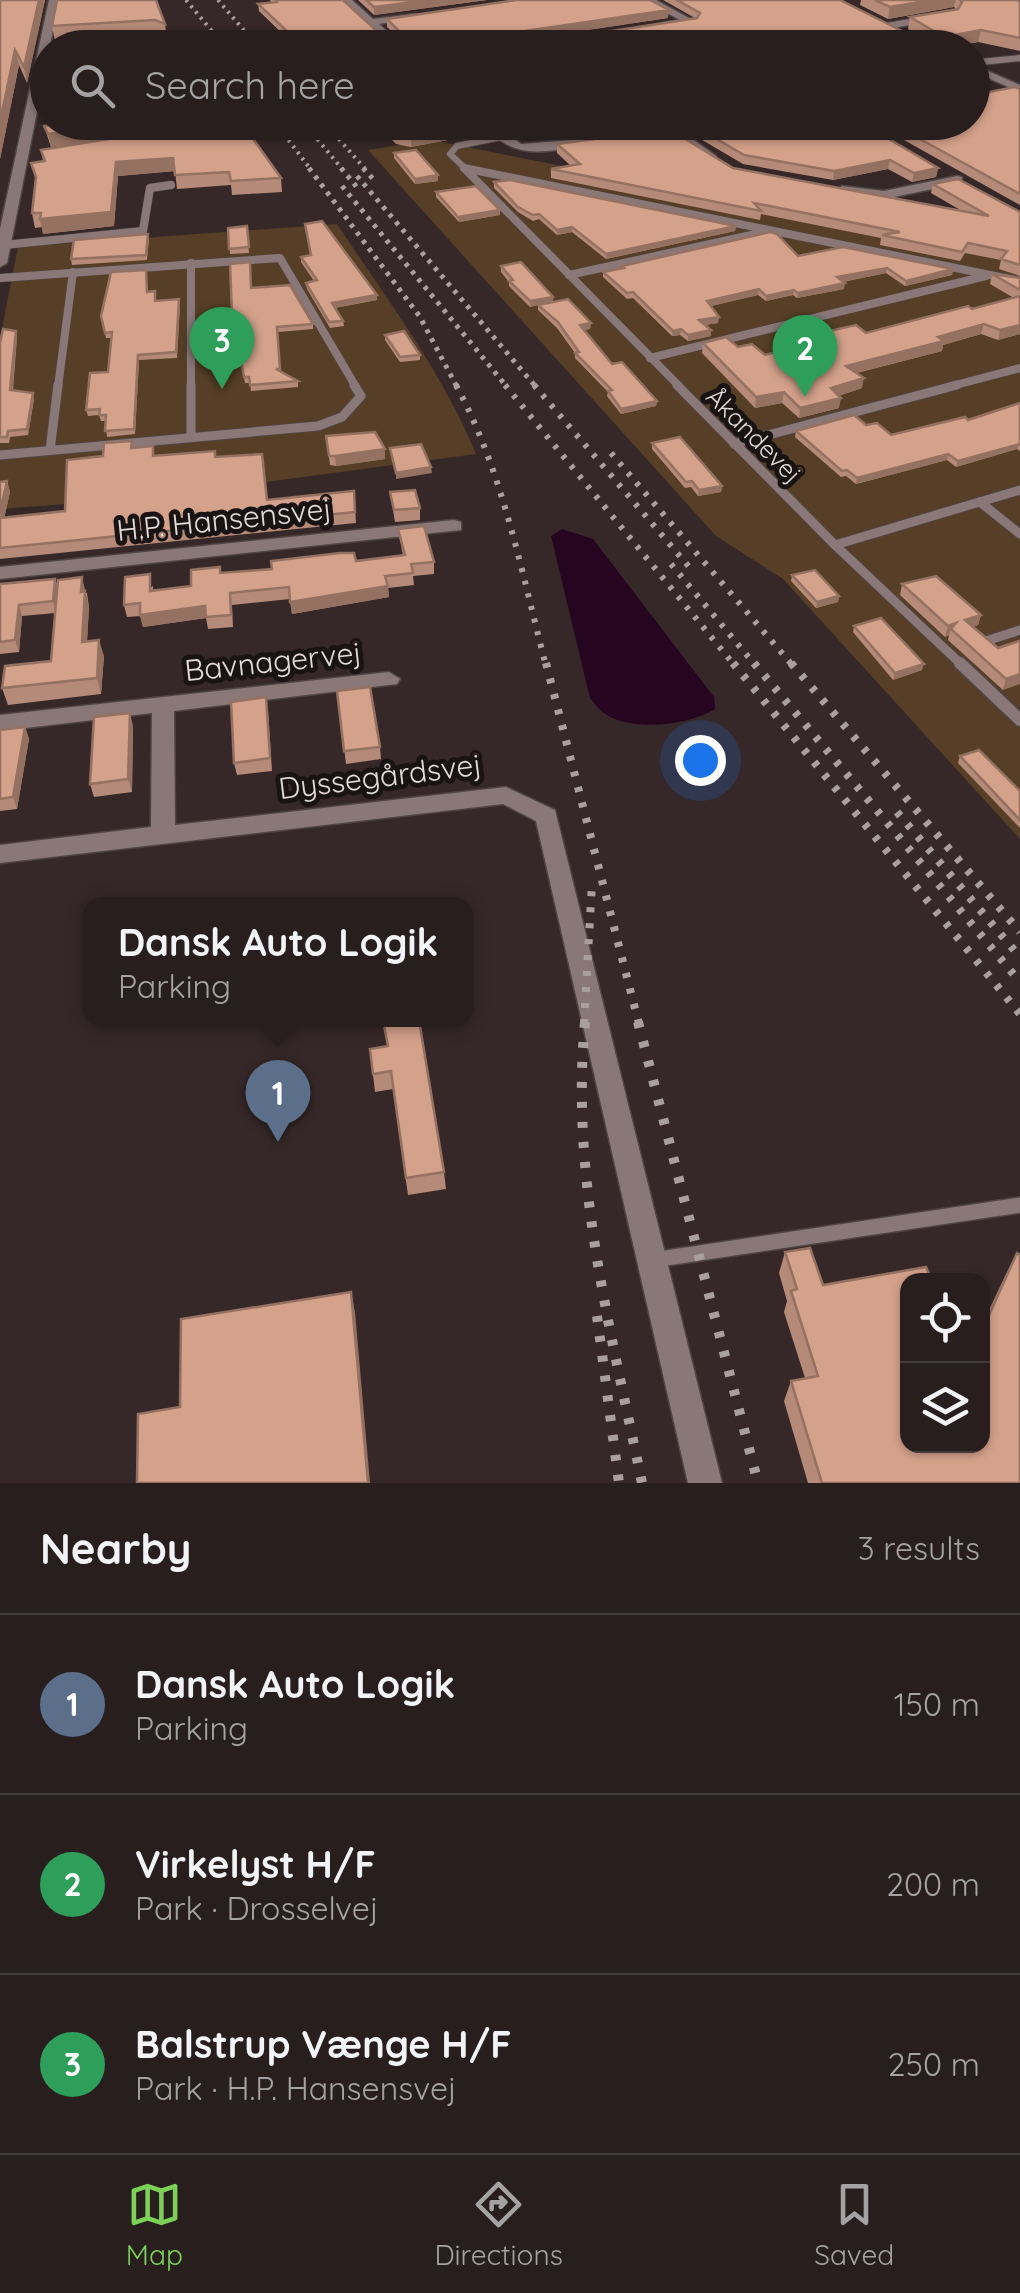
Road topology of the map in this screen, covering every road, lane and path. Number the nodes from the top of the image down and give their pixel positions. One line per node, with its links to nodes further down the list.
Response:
1 (54, 0): 10 (street)
2 (346, 0): 7 (street)
3 (648, 0): 8 (street)
4 (421, 16): 7 (street)
5 (869, 17): 9 (street)
6 (936, 17): 9 (lane)
7 (372, 22): 11 (street)
8 (656, 26)
9 (887, 26): 12 (street)
10 (51, 30)
11 (381, 30)
12 (896, 30)
13 (1020, 58): 14 (lane)
14 (990, 62)
15 (1020, 68): 16 (street)
16 (990, 74)
17 (990, 74): 18 (street)
18 (1020, 89)
19 (30, 130): 25 (street)
20 (486, 140): 28 (lane)
21 (506, 140): 23 (street)
22 (680, 140): 26 (street)
23 (600, 141)
24 (41, 156): 25 (street)
25 (22, 159): 34 (street)
26 (721, 164)
27 (929, 165): 29 (street)
28 (466, 170): 33 (lane); 38 (lane, Åkandevej)
29 (957, 180): 31 (street); 32 (street)
30 (171, 185): 34 (lane)
31 (829, 188)
32 (971, 188)
33 (770, 231): 38 (lane); 39 (lane)
34 (4, 245): 35 (street)
35 (0, 263)
36 (192, 264): 37 (lane); 44 (lane); 44 (lane)
37 (72, 272): 40 (lane); 46 (lane)
38 (568, 274): 42 (lane, Åkandevej)
39 (990, 275): 41 (lane); 42 (lane)
40 (0, 278)
41 (1020, 281)
42 (650, 358): 45 (lane, Åkandevej)
43 (1020, 368): 45 (lane)
44 (191, 437): 46 (lane)
45 (734, 444): 52 (lane, Åkandevej)
46 (50, 450): 47 (lane)
47 (0, 455)
48 (1020, 490): 49 (lane)
49 (980, 502): 51 (lane); 52 (lane)
50 (454, 526): 53 (street, H.P. Hansensvej)
51 (1020, 534)
52 (835, 545): 58 (lane, Åkandevej)
53 (0, 573)
54 (1020, 630): 55 (lane)
55 (986, 641)
56 (389, 678): 57 (street, Bavnagervej)
57 (163, 704): 59 (street, Bavnagervej); 60 (street, Bavnagervej)
58 (1020, 720)
59 (0, 723)
60 (163, 834): 61 (street, Dyssegårdsvej); 63 (street, Dyssegårdsvej)
61 (0, 854)
62 (1020, 1204): 63 (lane)
63 (654, 1260): 64 (street, Dyssegårdsvej)
64 (706, 1483)

